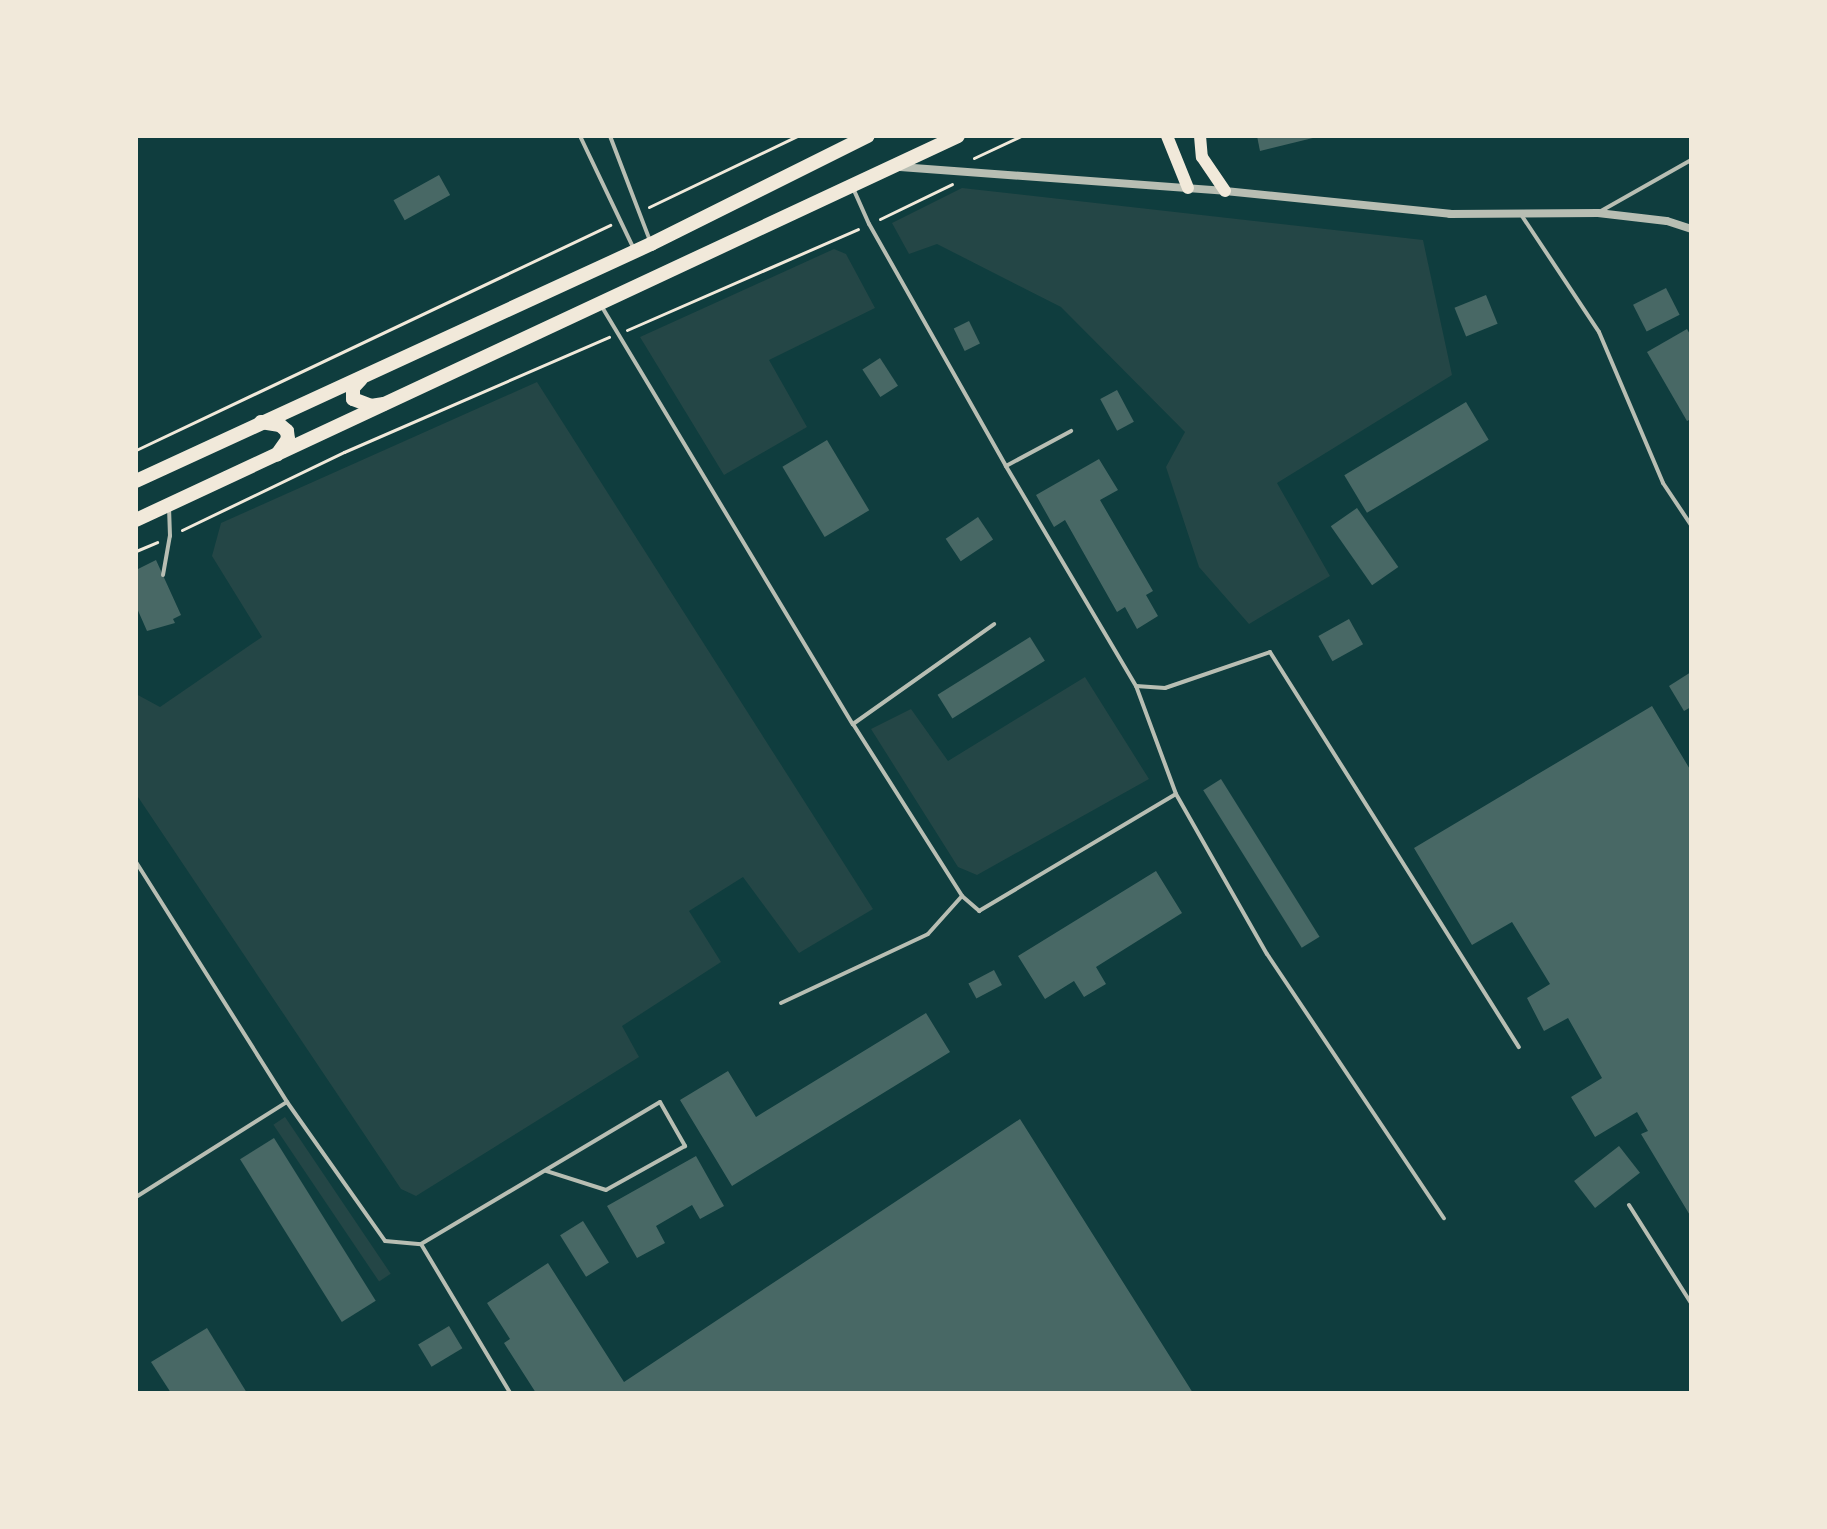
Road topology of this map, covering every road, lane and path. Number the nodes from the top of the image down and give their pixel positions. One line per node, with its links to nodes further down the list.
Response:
1 (580, 136): 18 (lane)
2 (610, 136): 15 (lane)
3 (797, 136): 15 (path)
4 (868, 136): 21 (main road)
5 (958, 136): 10 (main road)
6 (1021, 136): 11 (path)
7 (1167, 136): 13 (main road)
8 (1200, 136): 14 (main road)
9 (1691, 160): 16 (lane)
10 (895, 167): 11 (street); 12 (main road)
11 (967, 170): 13 (street); 19 (path)
12 (852, 187): 19 (lane); 23 (main road)
13 (1188, 188): 14 (street)
14 (1225, 191): 17 (street)
15 (638, 213): 21 (lane)
16 (1598, 213): 17 (street); 20 (street)
17 (1522, 216): 35 (lane)
18 (621, 220): 22 (lane); 29 (path)
19 (869, 224): 24 (path); 31 (lane)
20 (1691, 229)
21 (651, 244): 22 (main road)
22 (635, 250): 25 (main road)
23 (601, 305): 24 (lane); 26 (main road)
24 (619, 333): 36 (path); 41 (lane)
25 (364, 376): 26 (main road); 27 (main road)
26 (391, 403): 30 (main road)
27 (261, 422): 30 (main road); 32 (main road)
28 (1071, 431): 31 (lane)
29 (136, 450)
30 (277, 455): 33 (main road)
31 (1006, 466): 40 (lane)
32 (136, 481)
33 (168, 504): 34 (main road); 36 (lane)
34 (136, 520)
35 (1691, 525)
36 (170, 536): 37 (path); 38 (lane)
37 (136, 551)
38 (163, 575)
39 (994, 624): 41 (lane)
40 (1136, 686): 42 (lane); 46 (lane)
41 (853, 724): 44 (lane)
42 (1176, 794): 44 (lane); 51 (lane)
43 (136, 862): 47 (lane)
44 (962, 896): 45 (lane)
45 (781, 1003)
46 (1519, 1047)
47 (287, 1102): 49 (lane); 52 (lane)
48 (546, 1171): 48 (lane); 52 (lane)
49 (136, 1197)
50 (1629, 1205): 53 (lane)
51 (1444, 1218)
52 (421, 1244): 54 (lane)
53 (1691, 1303)
54 (510, 1393)

